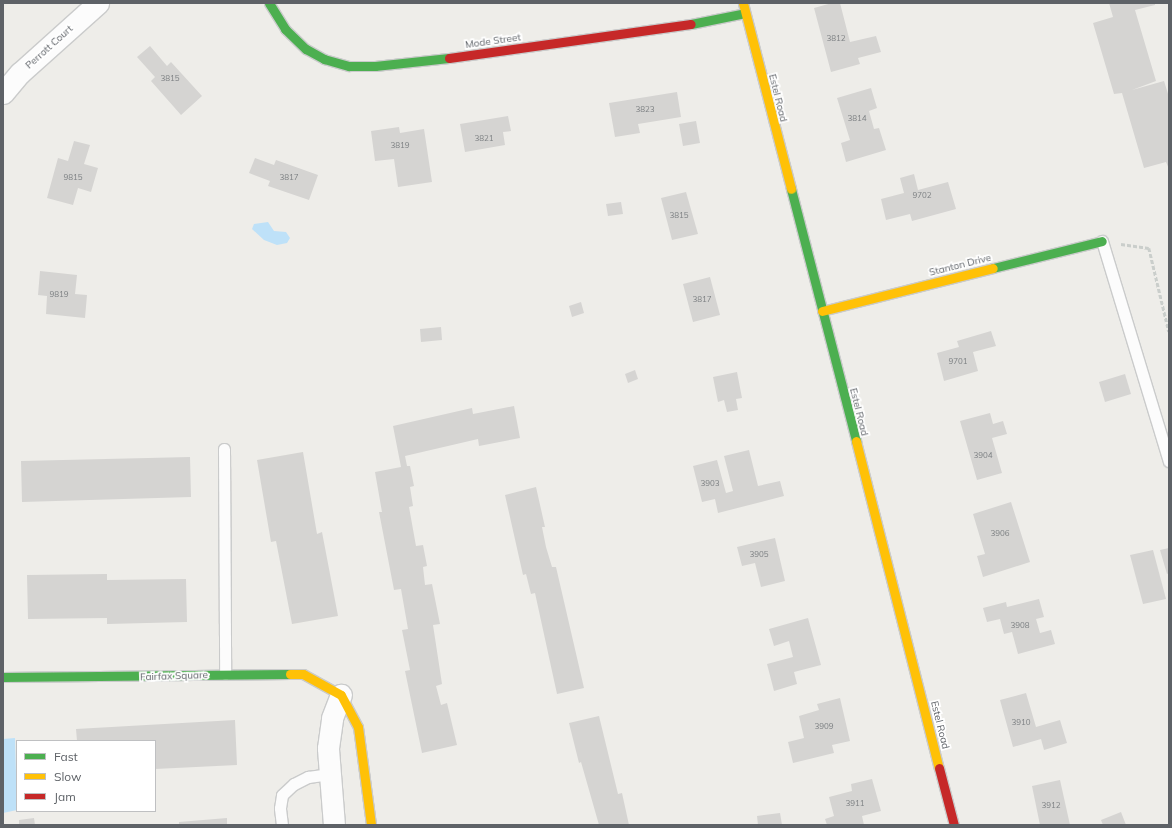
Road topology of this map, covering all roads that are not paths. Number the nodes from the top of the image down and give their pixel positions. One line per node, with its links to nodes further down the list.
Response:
1 (98, 3): 5 (street, Perrott Court)
2 (269, 3): 4 (street, Mode Street)
3 (743, 3): 4 (street, Estel Road)
4 (745, 14): 7 (street, Estel Road)
5 (3, 93)
6 (1102, 241): 7 (street, Stanton Drive); 9 (lane)
7 (822, 311): 17 (street, Estel Road)
8 (224, 449): 10 (lane)
9 (1169, 461)
10 (225, 674): 11 (street, Fairfax Square); 12 (street, Fairfax Square)
11 (3, 677)
12 (340, 695): 13 (street); 16 (street)
13 (330, 774): 14 (lane); 15 (street)
14 (282, 825)
15 (334, 825)
16 (371, 825)
17 (954, 825)

